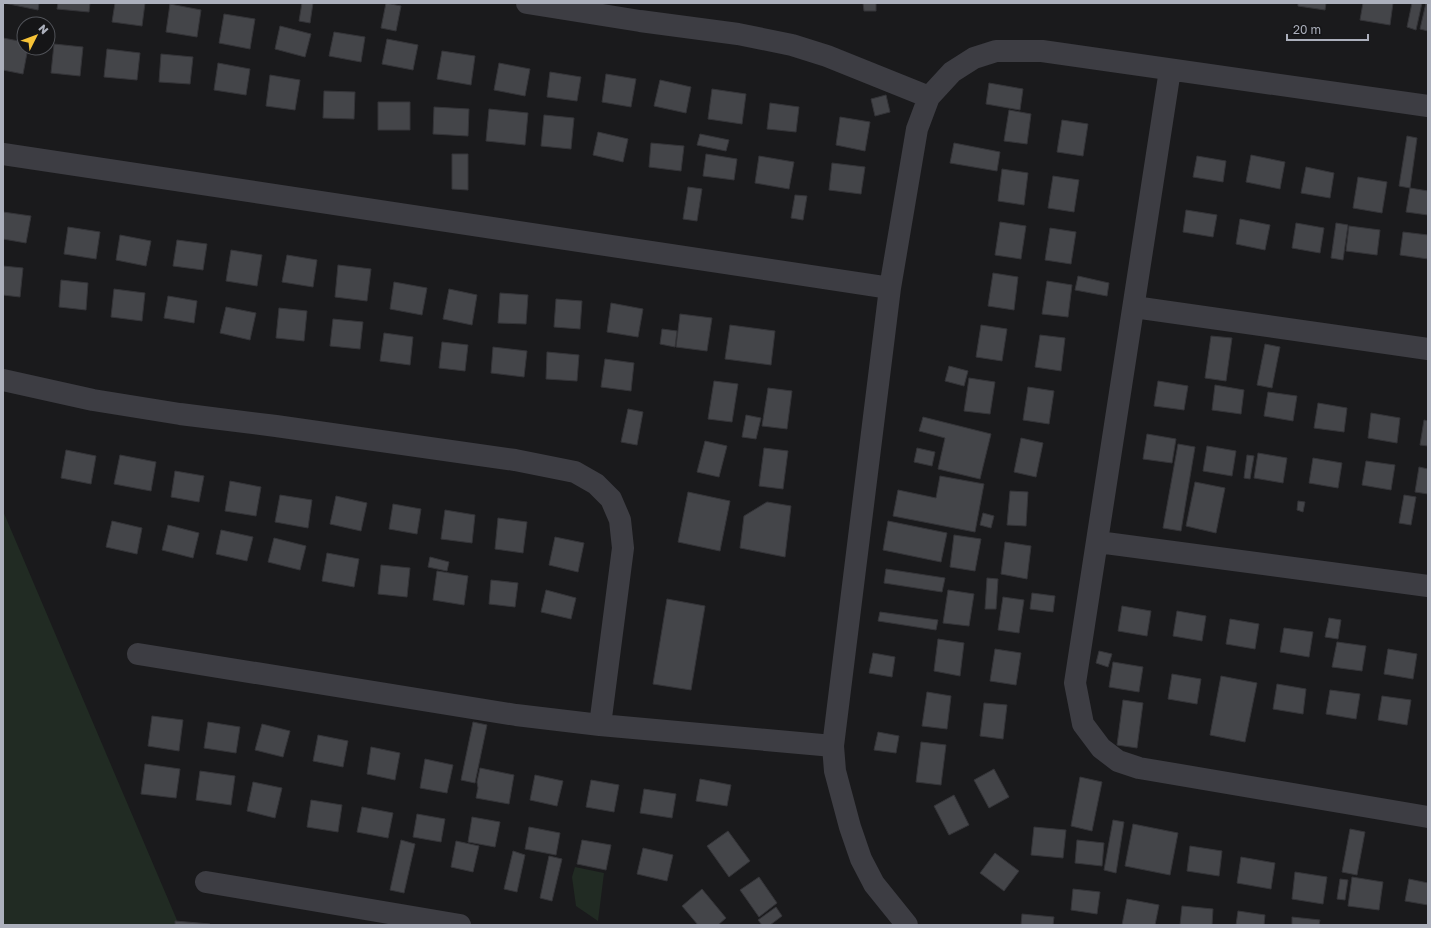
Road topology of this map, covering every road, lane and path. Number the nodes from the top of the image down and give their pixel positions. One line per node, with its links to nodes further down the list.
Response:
1 (527, 3): 3 (street)
2 (1170, 70): 3 (street); 4 (street); 7 (street)
3 (929, 97): 6 (street)
4 (1428, 106)
5 (3, 154): 6 (street)
6 (890, 288): 14 (street)
7 (1134, 307): 8 (street); 10 (street)
8 (1428, 350)
9 (3, 380): 13 (street)
10 (1098, 542): 11 (street); 15 (street)
11 (1428, 586)
12 (138, 654): 13 (street)
13 (600, 725): 14 (street)
14 (833, 746): 18 (street)
15 (1428, 817)
16 (206, 882): 17 (street)
17 (460, 925)
18 (907, 925)

